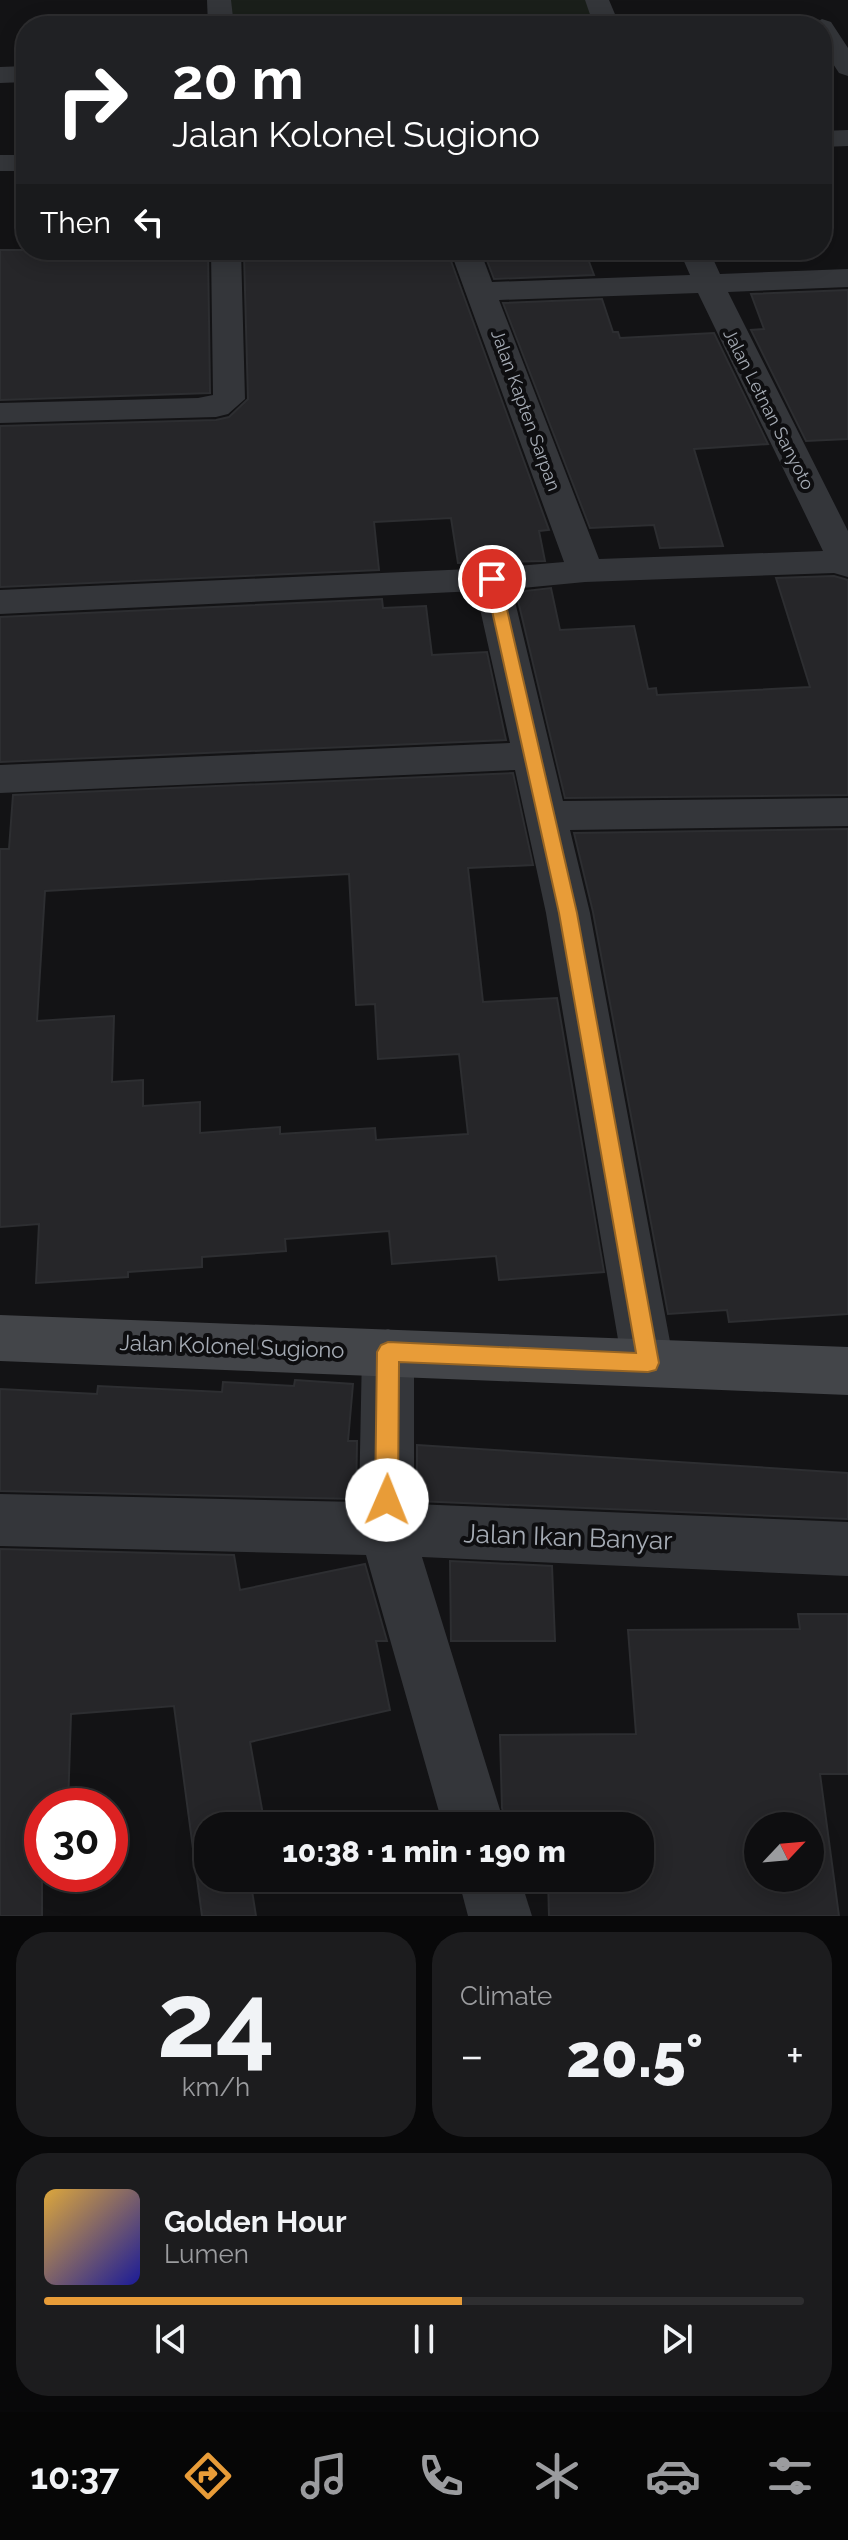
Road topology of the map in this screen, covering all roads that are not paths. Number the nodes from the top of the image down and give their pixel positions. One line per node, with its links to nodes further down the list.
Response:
1 (832, 42): 2 (street)
2 (848, 68)
3 (226, 260): 9 (street)
4 (469, 260): 8 (street, Jalan Kapten Sarpan)
5 (698, 260): 7 (street, Jalan Letnan Sanyoto)
6 (848, 278): 7 (street)
7 (707, 285): 8 (street); 10 (street, Jalan Letnan Sanyoto)
8 (482, 292): 11 (street, Jalan Kapten Sarpan)
9 (0, 413)
10 (847, 563): 11 (street)
11 (585, 571): 12 (street)
12 (492, 579): 13 (street); 14 (street)
13 (0, 602)
14 (532, 756): 15 (street); 17 (street)
15 (0, 779)
16 (848, 812): 17 (street)
17 (546, 816): 20 (street)
18 (0, 1338): 19 (main road, Jalan Kolonel Sugiono)
19 (388, 1352): 20 (main road, Jalan Kolonel Sugiono); 23 (street)
20 (648, 1363): 21 (main road, Jalan Kolonel Sugiono)
21 (848, 1371)
22 (0, 1520): 23 (street, Jalan Ikan Banyar)
23 (386, 1529): 24 (street, Jalan Ikan Banyar); 25 (street)
24 (848, 1549)
25 (470, 1812)
26 (493, 1892): 27 (street)
27 (500, 1916)

